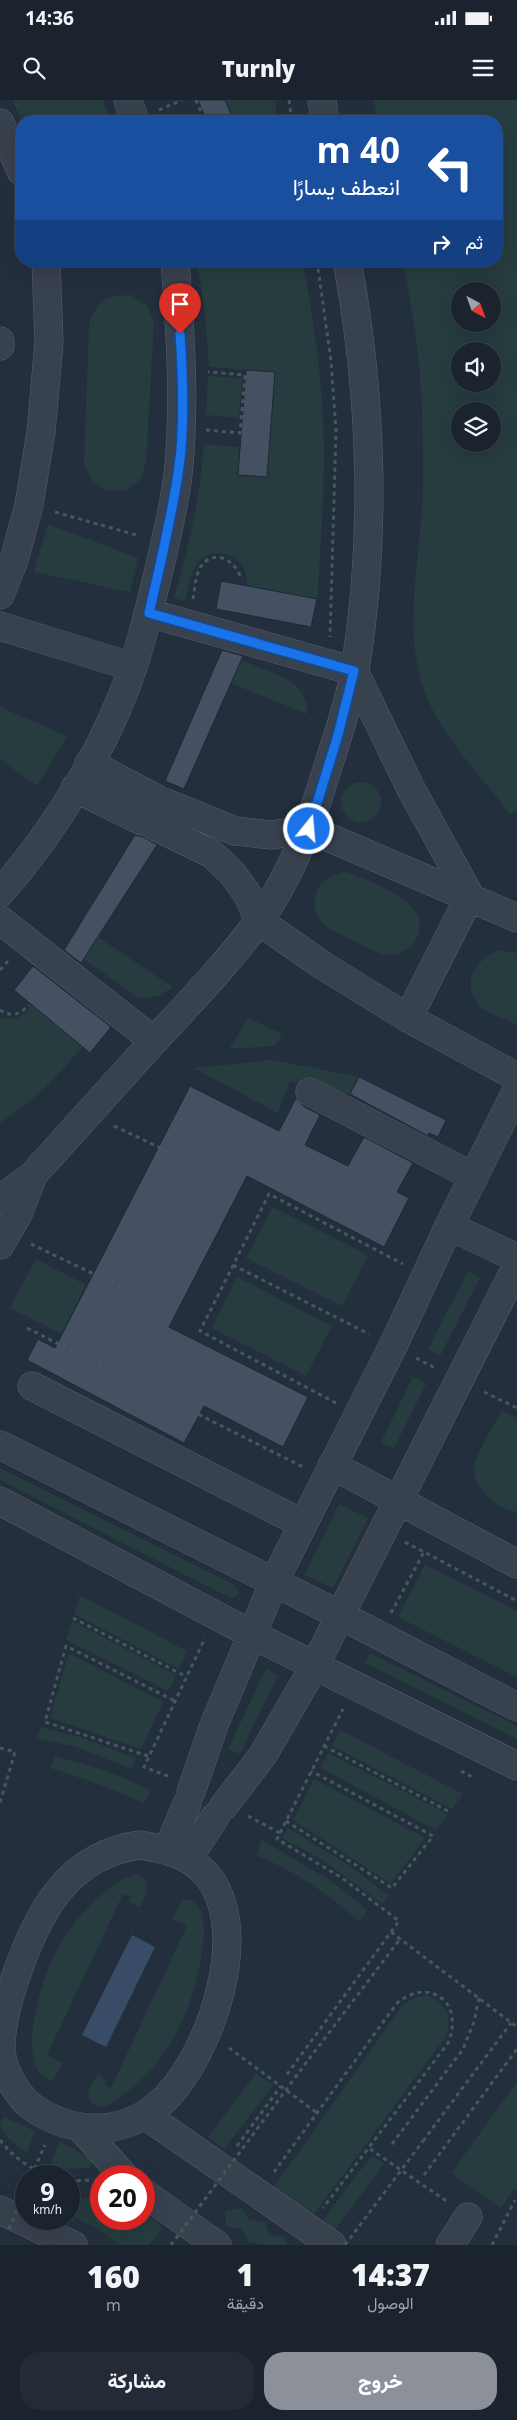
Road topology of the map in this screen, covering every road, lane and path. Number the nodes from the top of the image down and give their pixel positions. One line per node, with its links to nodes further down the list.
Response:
1 (128, 100): 5 (lane)
2 (196, 100): 6 (path)
3 (289, 100): 7 (path)
4 (322, 100): 8 (lane)
5 (133, 115)
6 (202, 115)
7 (291, 115)
8 (324, 115)
9 (0, 123): 10 (lane)
10 (15, 157)
11 (51, 267): 19 (lane)
12 (175, 267): 17 (lane)
13 (318, 267): 27 (path)
14 (349, 267): 27 (lane)
15 (0, 341): 16 (lane)
16 (0, 346)
17 (182, 370): 18 (lane); 18 (path)
18 (181, 428): 20 (lane)
19 (29, 505): 20 (path); 22 (lane)
20 (165, 543): 23 (lane)
21 (241, 578): 24 (path)
22 (0, 595)
23 (149, 613): 24 (lane); 26 (lane)
24 (189, 624): 27 (lane)
25 (0, 626): 26 (lane)
26 (133, 667): 28 (lane)
27 (342, 668): 32 (lane); 34 (lane)
28 (89, 763): 29 (lane); 30 (lane)
29 (75, 788): 30 (lane); 33 (lane)
30 (154, 812): 31 (lane)
31 (194, 829): 32 (lane); 37 (lane)
32 (309, 829): 34 (lane); 37 (lane)
33 (5, 879)
34 (470, 896): 35 (lane); 40 (lane)
35 (517, 918)
36 (0, 920): 41 (lane)
37 (259, 921): 40 (lane); 41 (lane)
38 (29, 1005): 39 (path)
39 (0, 1010)
40 (408, 1018): 42 (lane)
41 (154, 1041): 45 (lane)
42 (517, 1078)
43 (517, 1090): 48 (lane)
44 (310, 1092): 48 (lane)
45 (88, 1114): 46 (path); 47 (lane)
46 (188, 1161)
47 (33, 1175): 49 (lane); 51 (lane)
48 (474, 1177): 50 (lane)
49 (0, 1200)
50 (449, 1226): 52 (lane); 54 (lane)
51 (4, 1239): 55 (path)
52 (517, 1258)
53 (517, 1266): 61 (lane)
54 (426, 1275): 58 (lane); 58 (path)
55 (123, 1288)
56 (27, 1328): 60 (path)
57 (32, 1386): 63 (lane)
58 (358, 1415): 60 (lane)
59 (0, 1445): 67 (lane)
60 (329, 1472): 61 (lane); 63 (lane)
61 (398, 1500): 64 (lane); 66 (lane)
62 (0, 1502): 72 (lane)
63 (303, 1524): 67 (lane)
64 (383, 1529): 65 (path); 69 (lane)
65 (424, 1552): 68 (path); 73 (path)
66 (517, 1564)
67 (274, 1582): 69 (lane); 72 (lane)
68 (517, 1601)
69 (340, 1615): 73 (lane); 74 (lane)
70 (72, 1618): 75 (path)
71 (209, 1630): 75 (path)
72 (253, 1635): 74 (lane); 86 (lane)
73 (379, 1636): 77 (lane)
74 (315, 1664): 81 (lane); 88 (lane)
75 (187, 1677): 76 (path)
76 (175, 1701): 82 (path); 82 (path)
77 (517, 1707)
78 (351, 1714): 79 (path)
79 (324, 1746): 85 (path); 89 (path)
80 (0, 1748): 87 (path)
81 (484, 1750): 83 (lane); 84 (path)
82 (148, 1756): 86 (path)
83 (517, 1766)
84 (454, 1767)
85 (311, 1772): 90 (path); 90 (path)
86 (190, 1794): 92 (lane)
87 (0, 1803)
88 (221, 1810): 91 (path); 92 (lane)
89 (450, 1812)
90 (286, 1821): 91 (path)
91 (280, 1833): 93 (path)
92 (178, 1854): 97 (lane); 99 (lane)
93 (391, 1932): 94 (path); 101 (path)
94 (400, 1939): 95 (path); 124 (path, bridge)
95 (479, 1998): 96 (path); 109 (path)
96 (512, 2023): 98 (path); 127 (path, bridge)
97 (1, 2027): 103 (lane)
98 (517, 2027)
99 (206, 2031): 102 (path); 105 (lane)
100 (517, 2049): 115 (path)
101 (285, 2077)
102 (281, 2086): 104 (path); 114 (path)
103 (9, 2094): 106 (lane)
104 (317, 2113): 110 (path); 116 (path)
105 (145, 2115): 106 (lane); 114 (lane)
106 (80, 2127): 113 (lane)
107 (49, 2136): 112 (path)
108 (0, 2140): 111 (path)
109 (392, 2144)
110 (370, 2149): 120 (path); 122 (path)
111 (27, 2165)
112 (36, 2165)
113 (104, 2165)
114 (220, 2168): 116 (lane)
115 (424, 2176)
116 (258, 2194): 122 (lane)
117 (514, 2200): 129 (path)
118 (155, 2201): 125 (lane)
119 (15, 2203): 121 (path, bridge)
120 (468, 2216): 128 (lane)
121 (4, 2219): 123 (lane)
122 (308, 2228): 126 (lane)
123 (73, 2245)
124 (171, 2245)
125 (217, 2245)
126 (332, 2245)
127 (345, 2245)
128 (450, 2245)
129 (492, 2245)

